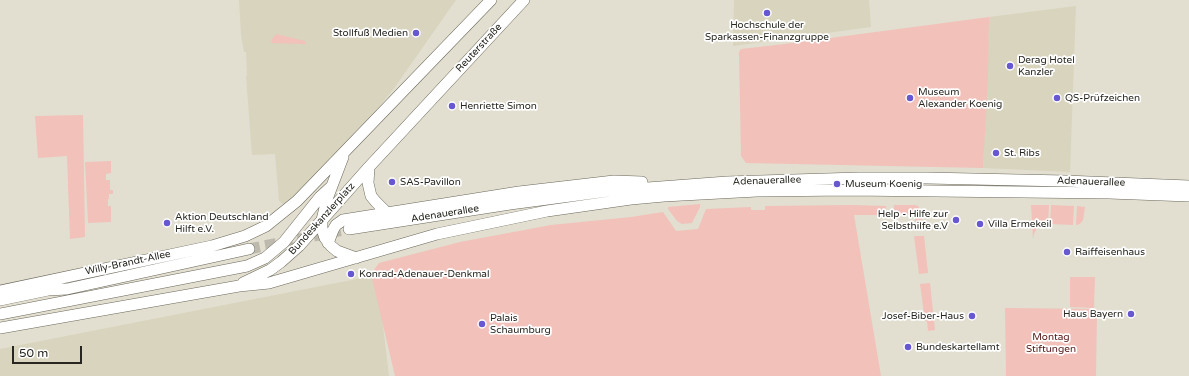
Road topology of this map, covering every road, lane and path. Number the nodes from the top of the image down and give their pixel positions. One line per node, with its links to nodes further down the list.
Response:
1 (492, 0): 4 (main road)
2 (524, 0): 3 (main road, Reuterstraße)
3 (434, 97): 5 (main road, Bundeskanzlerplatz)
4 (346, 151): 6 (main road); 18 (main road, Willy-Brandt-Allee)
5 (369, 167): 10 (main road); 11 (main road, Bundeskanzlerplatz)
6 (332, 186): 11 (main road); 21 (main road)
7 (670, 186): 8 (main road, Adenauerallee); 10 (main road); 12 (main road, Adenauerallee)
8 (1189, 186)
9 (1189, 196): 15 (main road, Adenauerallee)
10 (386, 212): 13 (main road)
11 (322, 220): 13 (main road); 16 (main road, Bundeskanzlerplatz)
12 (349, 230)
13 (328, 243): 15 (main road)
14 (249, 249): 17 (main road, Willy-Brandt-Allee)
15 (356, 258): 16 (main road)
16 (239, 286): 22 (main road)
17 (67, 289): 19 (main road, Willy-Brandt-Allee); 20 (main road)
18 (0, 291)
19 (0, 300)
20 (0, 306)
21 (0, 314)
22 (0, 328)

